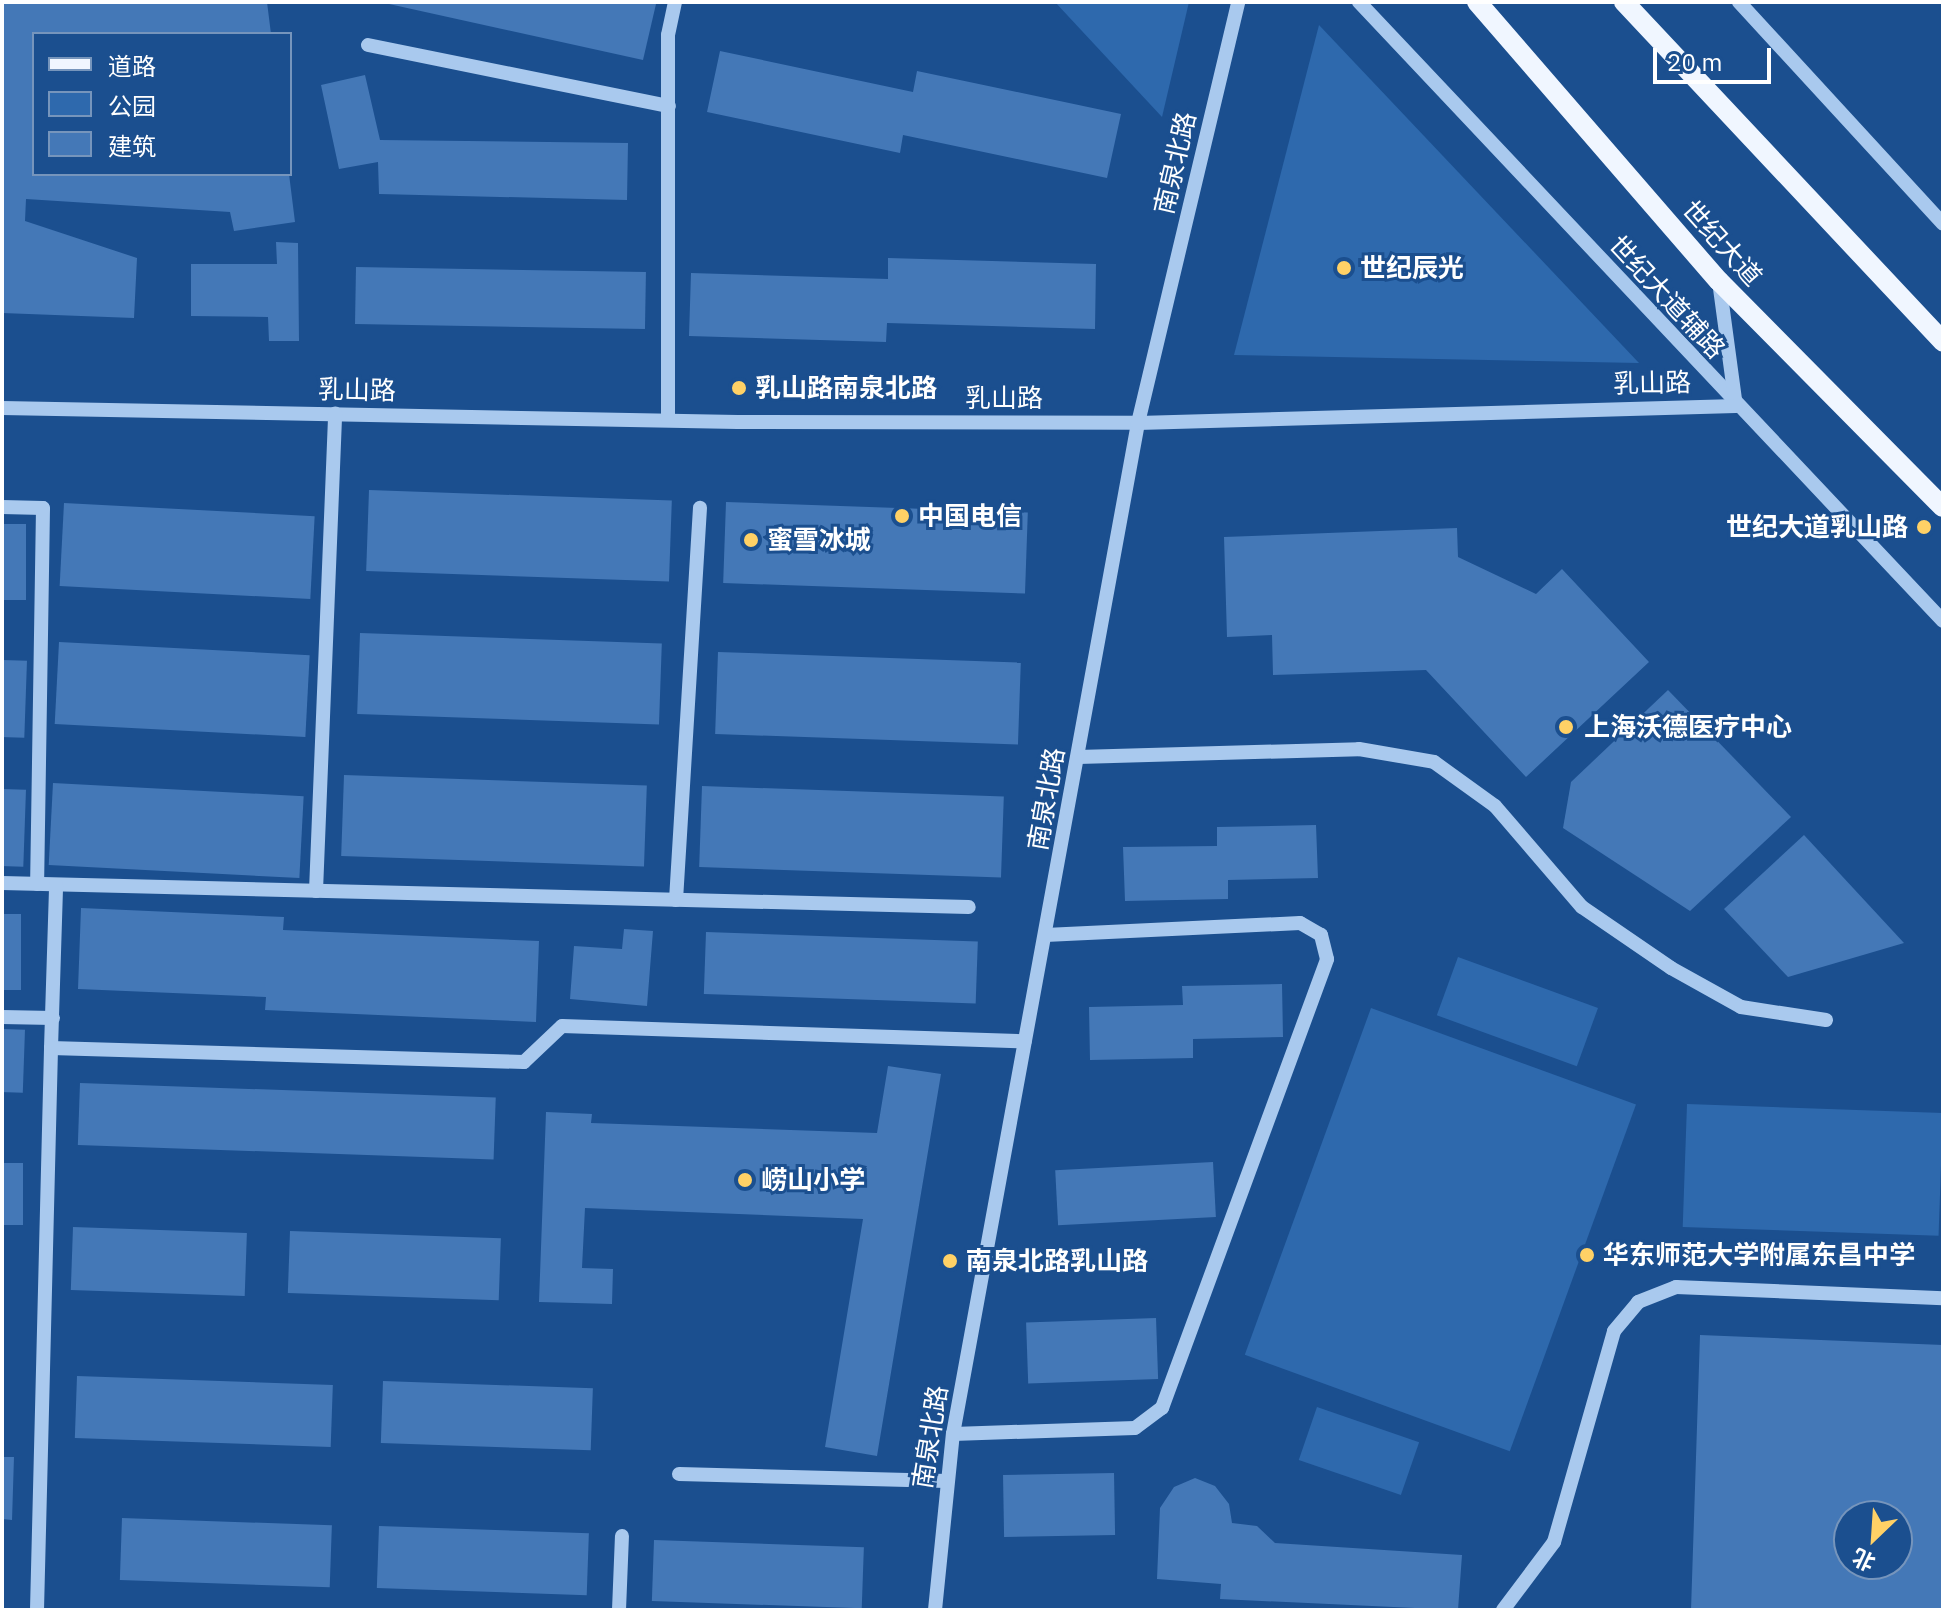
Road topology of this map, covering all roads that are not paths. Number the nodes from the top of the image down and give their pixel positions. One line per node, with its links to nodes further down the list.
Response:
1 (675, 2): 8 (street)
2 (1238, 2): 16 (street, 南泉北路)
3 (1359, 2): 12 (street, 世纪大道辅路)
4 (1477, 2): 10 (main road, 世纪大道)
5 (1624, 2): 11 (main road)
6 (1739, 2): 9 (street)
7 (368, 45): 8 (street)
8 (669, 106): 15 (street)
9 (1943, 224)
10 (1719, 281): 12 (street); 18 (main road, 世纪大道)
11 (1943, 342)
12 (1736, 406): 16 (street, 乳山路); 20 (street, 世纪大道辅路)
13 (2, 408): 14 (street, 乳山路)
14 (335, 413): 15 (street, 乳山路); 25 (street)
15 (668, 420): 16 (street, 乳山路)
16 (1138, 423): 21 (street, 南泉北路)
17 (2, 507): 23 (street)
18 (1943, 507)
19 (700, 508): 26 (street)
20 (1943, 621)
21 (1078, 757): 28 (street, 南泉北路); 31 (street)
22 (2, 883): 23 (street)
23 (37, 884): 24 (street)
24 (56, 885): 25 (street); 30 (street)
25 (316, 891): 26 (street)
26 (676, 900): 27 (street)
27 (969, 907)
28 (1045, 935): 32 (street, 南泉北路); 35 (street)
29 (2, 1017): 30 (street)
30 (53, 1018): 33 (street)
31 (1826, 1020)
32 (1025, 1041): 33 (street); 35 (street, 南泉北路)
33 (51, 1048): 39 (street)
34 (1943, 1298): 42 (street)
35 (953, 1434): 37 (street, 南泉北路)
36 (679, 1474): 37 (street)
37 (947, 1481): 41 (street, 南泉北路)
38 (622, 1536): 40 (street)
39 (37, 1610)
40 (619, 1610)
41 (935, 1610)
42 (1503, 1610)

